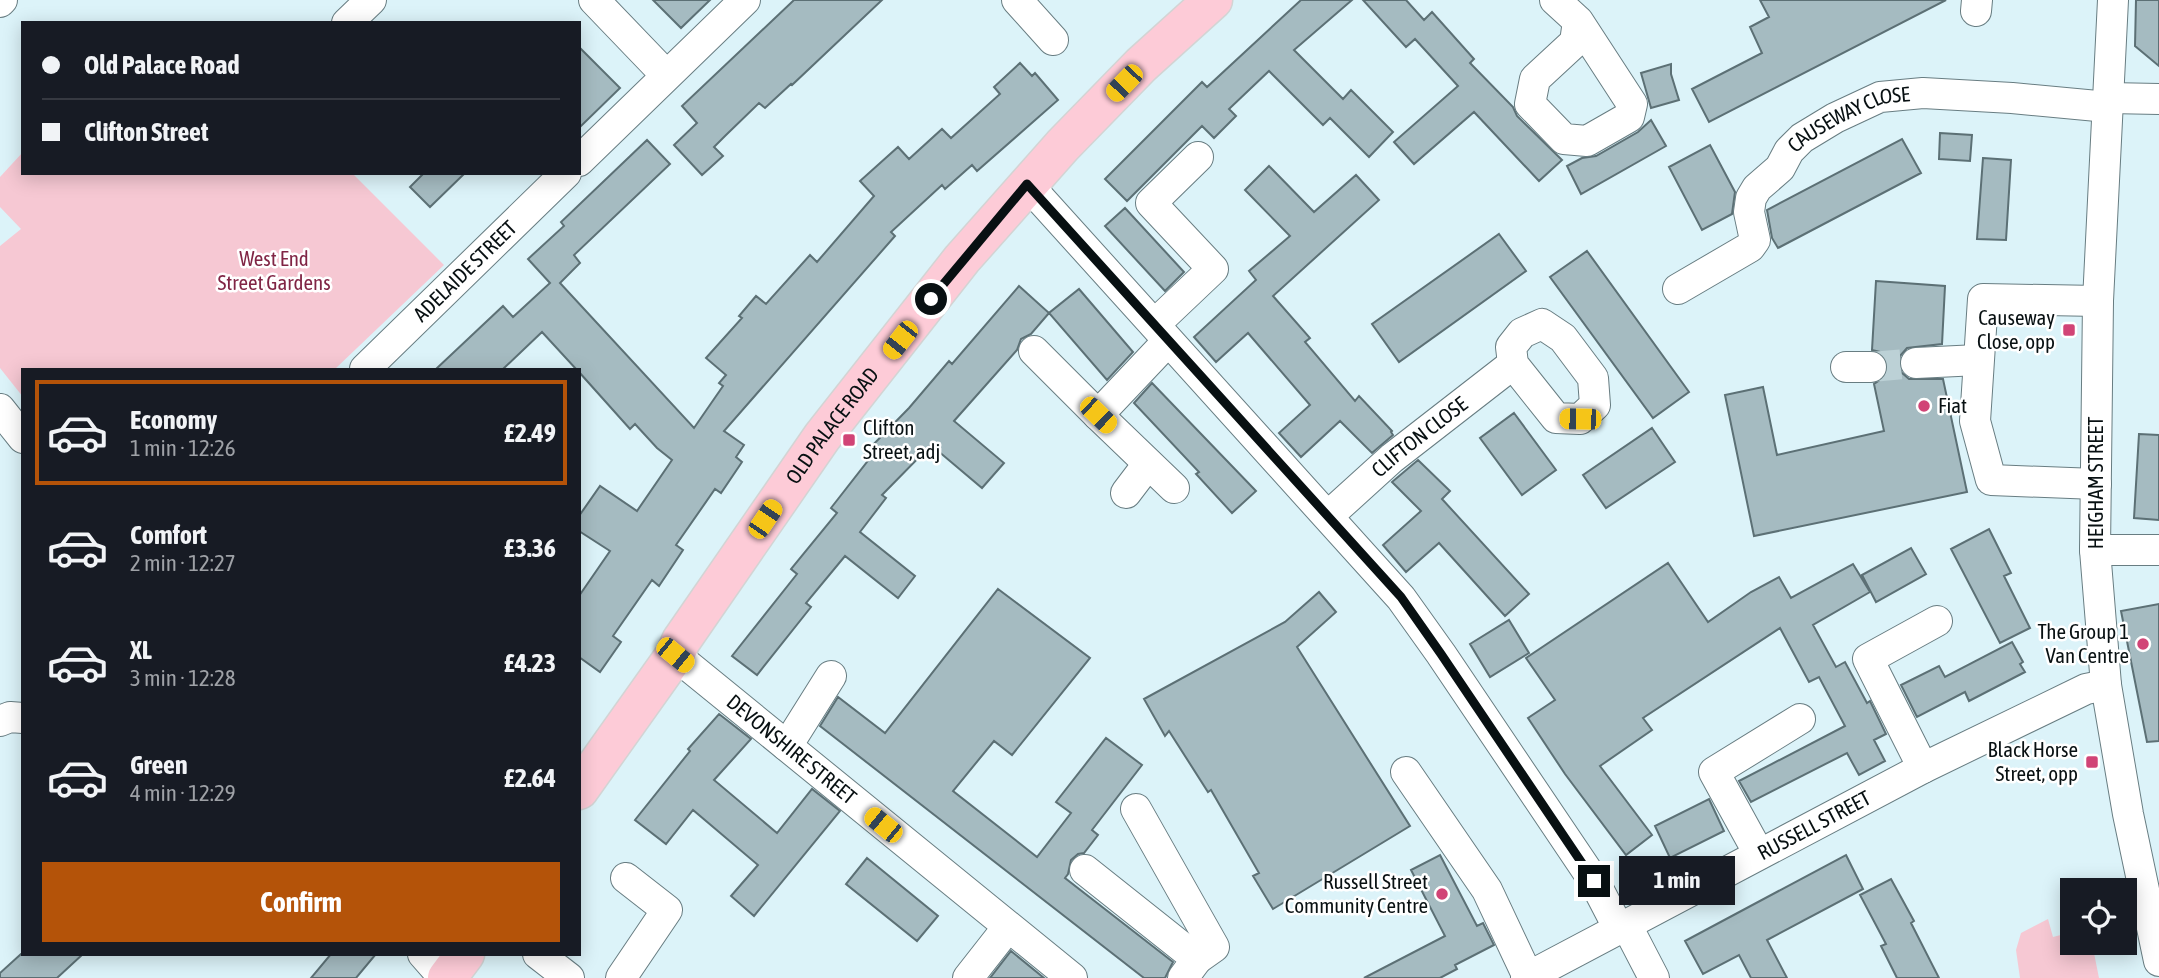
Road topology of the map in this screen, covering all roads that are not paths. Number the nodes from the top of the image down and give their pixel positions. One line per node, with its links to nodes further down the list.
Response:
1 (371, 0): 8 (street)
2 (594, 0): 11 (street)
3 (745, 0): 11 (street)
4 (1017, 0): 10 (street)
5 (1213, 0): 17 (main road, OLD PALACE ROAD)
6 (1555, 0): 9 (street)
7 (2113, 0): 13 (street, HEIGHAM STREET)
8 (349, 21)
9 (1578, 21)
10 (1053, 40)
11 (666, 75): 15 (street)
12 (2159, 99): 13 (street)
13 (2109, 102): 18 (street, CAUSEWAY CLOSE); 19 (street, HEIGHAM STREET)
14 (1198, 157): 20 (street)
15 (581, 158)
16 (564, 175): 25 (street, ADELAIDE STREET)
17 (1027, 184): 20 (street); 37 (main road, OLD PALACE ROAD)
18 (1678, 289)
19 (2098, 301): 22 (street); 30 (street, HEIGHAM STREET)
20 (1162, 333): 27 (street); 33 (street)
21 (1034, 351): 27 (street)
22 (1978, 360): 23 (street); 30 (street)
23 (1916, 363)
24 (1513, 364): 33 (street, CLIFTON CLOSE)
25 (366, 368)
26 (0, 409): 28 (street)
27 (1098, 415): 29 (street)
28 (21, 435)
29 (1148, 464): 31 (street); 32 (street)
30 (2096, 484): 34 (street, HEIGHAM STREET)
31 (1174, 488)
32 (1126, 493)
33 (1328, 516): 52 (street)
34 (2095, 550): 35 (street); 39 (street, HEIGHAM STREET)
35 (2159, 550)
36 (1937, 621): 44 (street)
37 (675, 655): 43 (street, DEVONSHIRE STREET); 46 (main road, OLD PALACE ROAD)
38 (831, 676): 43 (street)
39 (2106, 685): 44 (street, RUSSELL STREET); 56 (street, HEIGHAM STREET)
40 (21, 718): 42 (street)
41 (1800, 719): 48 (street)
42 (0, 721)
43 (787, 746): 51 (street, DEVONSHIRE STREET)
44 (1923, 768): 48 (street, RUSSELL STREET)
45 (1406, 772): 63 (street)
46 (581, 787)
47 (1136, 809): 57 (street)
48 (1759, 854): 52 (street, RUSSELL STREET)
49 (1085, 870): 57 (street)
50 (626, 878): 60 (street)
51 (1008, 927): 61 (street); 62 (street, DEVONSHIRE STREET)
52 (1623, 927): 63 (street, RUSSELL STREET); 64 (street)
53 (425, 956): 58 (street)
54 (463, 956): 58 (main road)
55 (541, 956): 59 (street)
56 (2159, 961)
57 (1190, 969)
58 (445, 978)
59 (569, 978)
60 (621, 978)
61 (968, 978)
62 (1072, 978)
63 (1527, 978)
64 (1654, 978)

